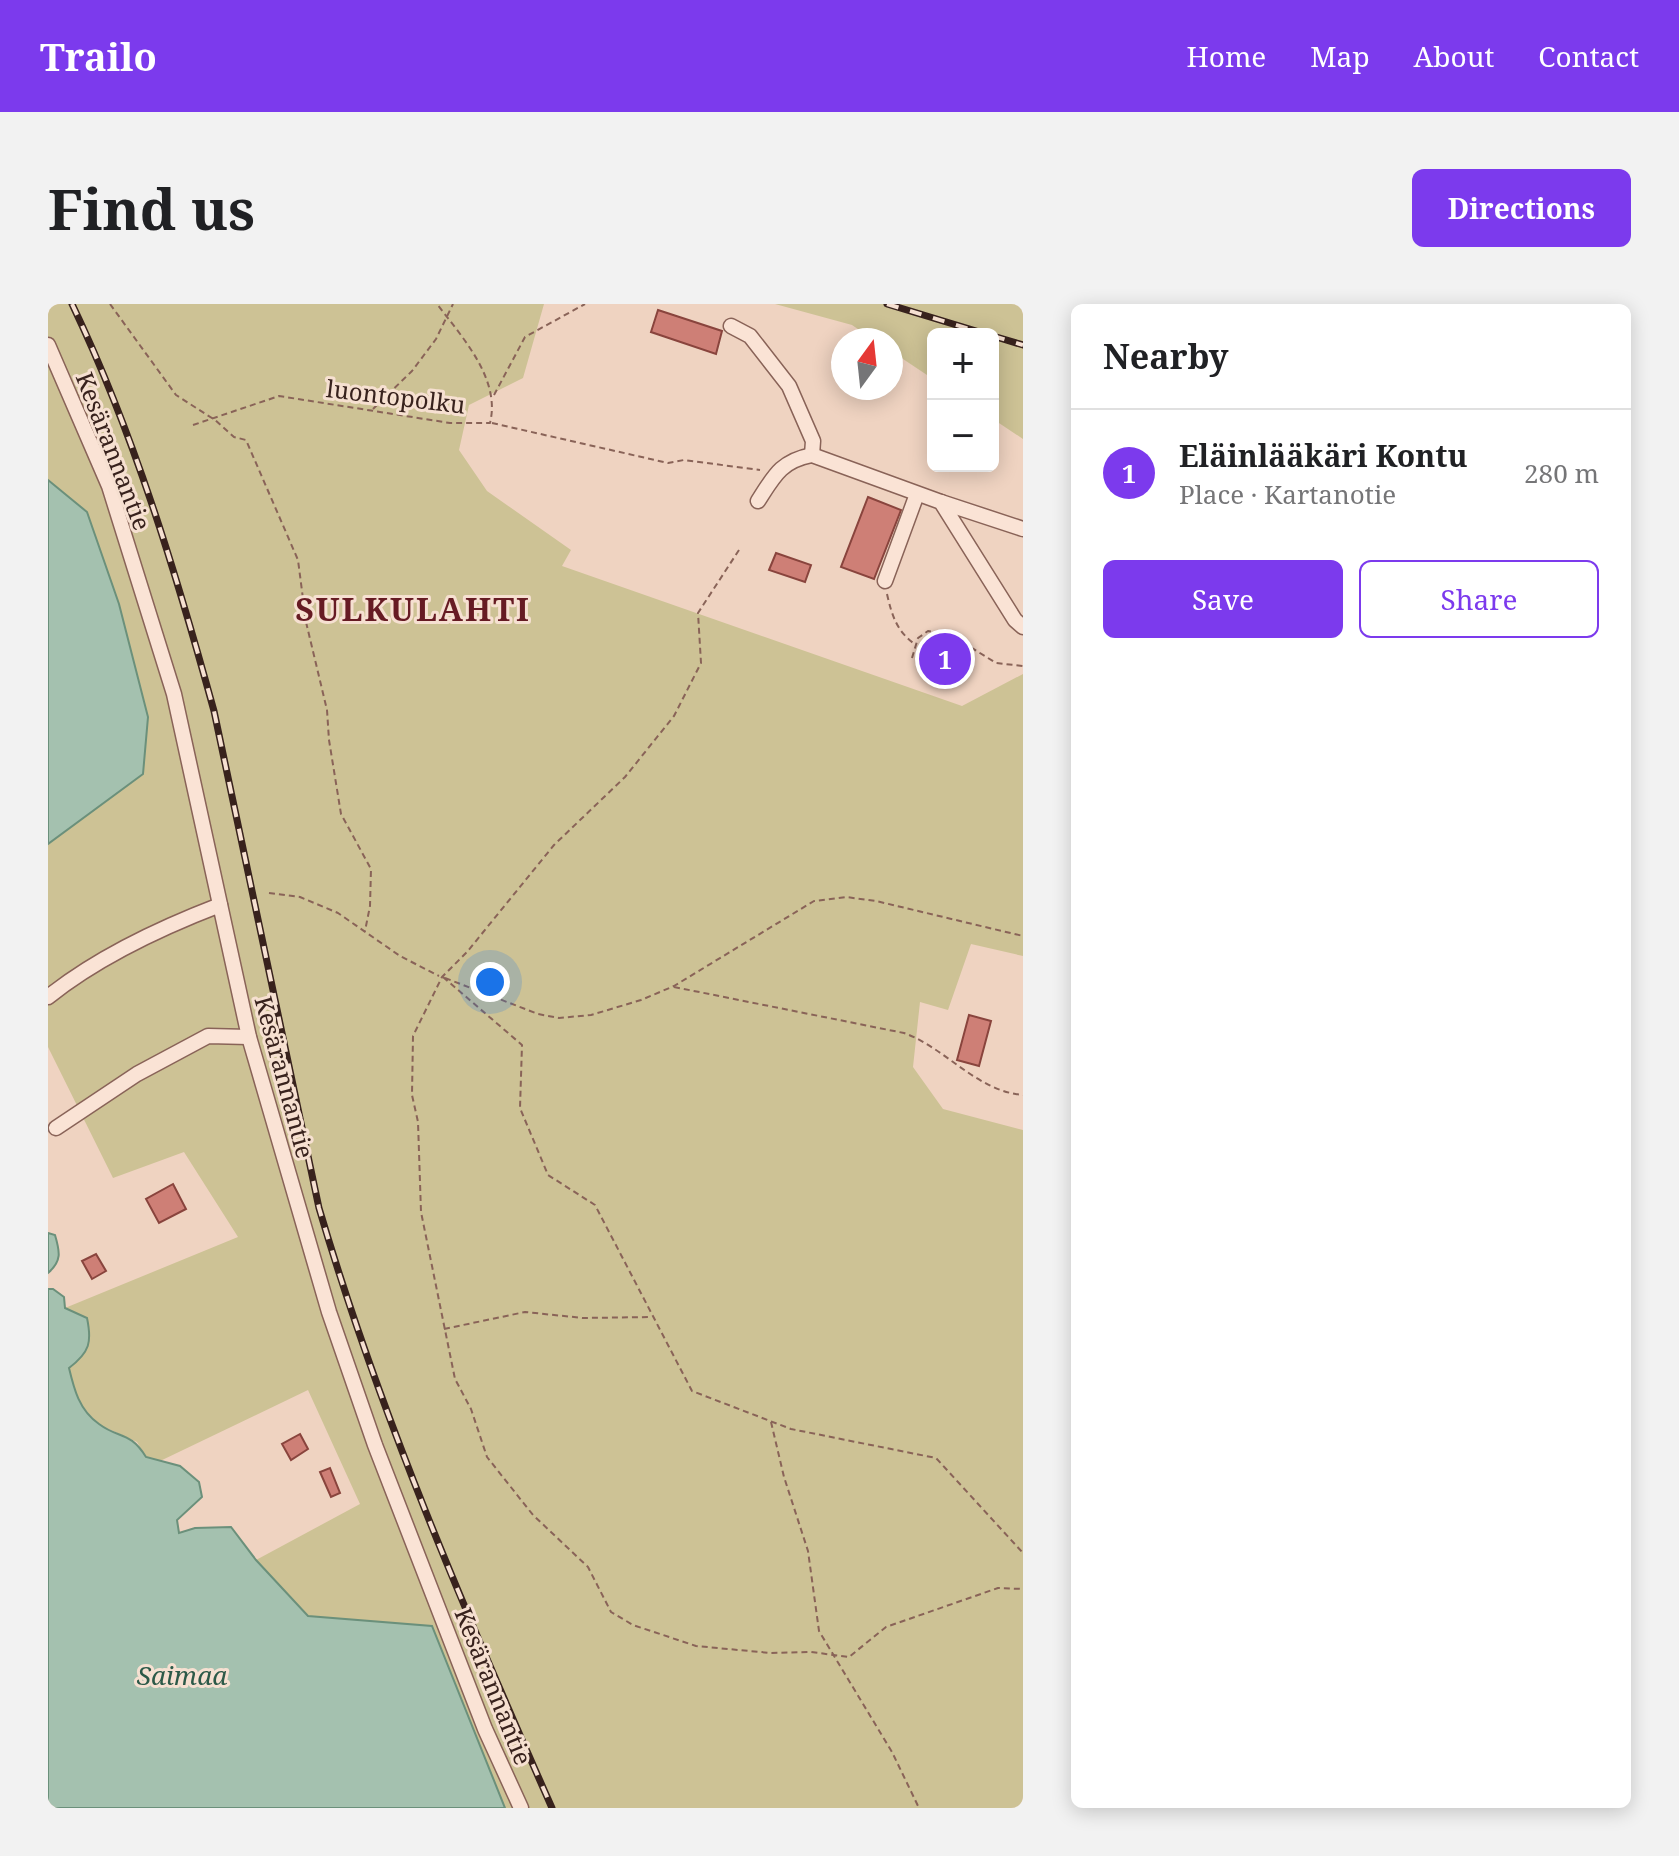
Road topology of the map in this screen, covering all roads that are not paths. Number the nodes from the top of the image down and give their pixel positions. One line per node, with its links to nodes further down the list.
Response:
1 (731, 326): 3 (street)
2 (48, 345): 10 (street, Kesärannantie)
3 (812, 455): 4 (street); 5 (street)
4 (917, 494): 6 (street); 8 (street)
5 (758, 501)
6 (941, 502): 7 (street); 9 (street)
7 (1023, 529)
8 (885, 581)
9 (1023, 627)
10 (220, 905): 11 (street); 12 (street, Kesärannantie)
11 (48, 997)
12 (249, 1037): 13 (street); 14 (street, Kesärannantie)
13 (56, 1128)
14 (521, 1808)

